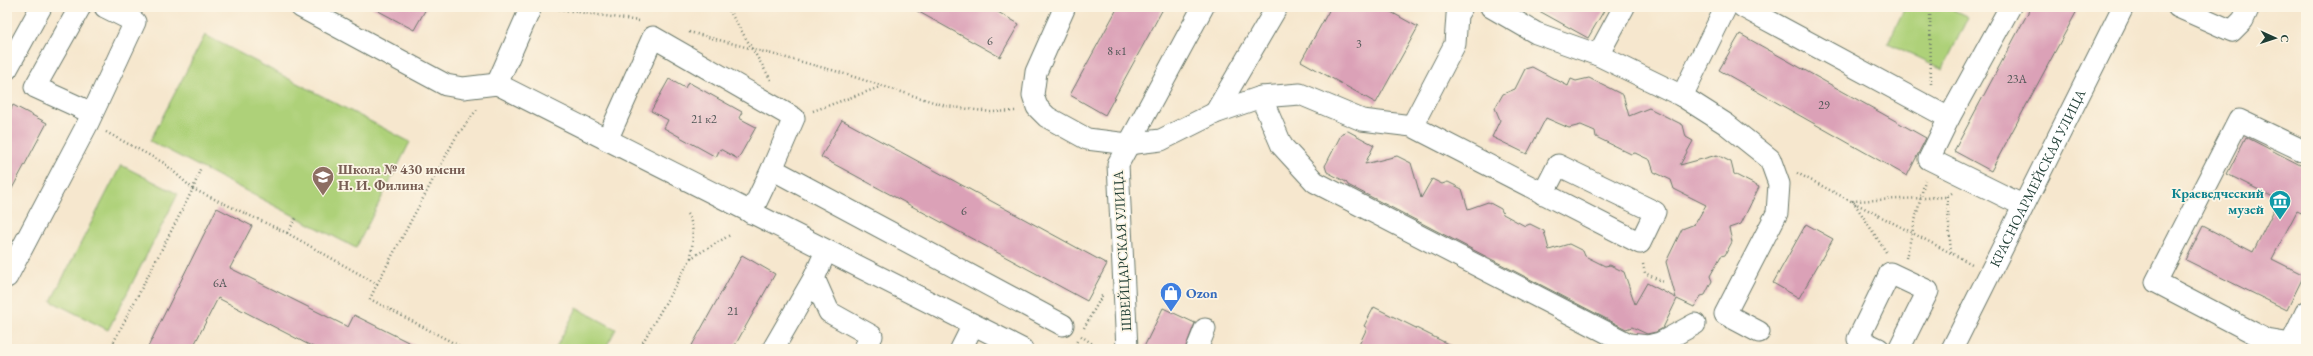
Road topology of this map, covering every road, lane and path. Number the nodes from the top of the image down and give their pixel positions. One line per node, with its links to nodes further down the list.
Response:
1 (41, 7): 25 (street)
2 (80, 7): 30 (street)
3 (105, 7): 36 (street)
4 (301, 7): 27 (street)
5 (531, 7): 27 (street)
6 (543, 7): 21 (path)
7 (727, 7): 23 (path)
8 (1061, 7): 33 (street)
9 (1204, 7): 40 (street, ШВЕЙЦАРСКАЯ УЛИЦА)
10 (1276, 7): 34 (street)
11 (1462, 7): 38 (street)
12 (1492, 7): 24 (street)
13 (1624, 7): 24 (street)
14 (1726, 7): 31 (street)
15 (1743, 7): 35 (street)
16 (1930, 7): 35 (path)
17 (2010, 7): 35 (street)
18 (2123, 7): 52 (street, КРАСНОАРМЕЙСКАЯ УЛИЦА)
19 (2178, 7): 20 (street)
20 (2249, 7)
21 (641, 21)
22 (682, 30): 23 (path)
23 (752, 48): 28 (path); 29 (path)
24 (1598, 55): 31 (street)
25 (7, 69)
26 (7, 73): 30 (street)
27 (498, 84): 39 (street); 67 (path)
28 (775, 86)
29 (880, 86): 33 (path); 37 (path)
30 (35, 87): 36 (street)
31 (1682, 96): 42 (street)
32 (1260, 97): 34 (street); 38 (street); 77 (street)
33 (1036, 107): 40 (street)
34 (1215, 114): 40 (street)
35 (1940, 114): 43 (street)
36 (90, 118): 47 (path); 65 (street)
37 (794, 118): 39 (street); 45 (street)
38 (1412, 126): 48 (street)
39 (607, 140): 53 (street)
40 (1128, 144): 86 (street, ШВЕЙЦАРСКАЯ УЛИЦА)
41 (2306, 152): 76 (street)
42 (1770, 159): 51 (path); 75 (street)
43 (1930, 160): 46 (street); 49 (path)
44 (201, 167): 47 (path)
45 (772, 169): 53 (street); 73 (street)
46 (1963, 177): 50 (path); 50 (path); 52 (street)
47 (193, 190): 56 (path); 78 (path)
48 (1543, 194): 59 (street); 59 (street)
49 (1920, 197): 50 (path); 51 (path); 57 (path)
50 (1946, 197): 61 (path)
51 (1853, 201): 57 (path); 64 (path)
52 (2022, 205): 90 (street, КРАСНОАРМЕЙСКАЯ УЛИЦА)
53 (751, 213): 60 (street)
54 (687, 214): 62 (path)
55 (297, 217): 56 (path)
56 (287, 233): 67 (path)
57 (1912, 233): 61 (path); 64 (path)
58 (730, 235): 62 (path)
59 (1640, 243): 68 (path)
60 (826, 251): 66 (street); 72 (street)
61 (1951, 254): 63 (path)
62 (691, 258): 80 (path)
63 (1976, 266)
64 (1896, 276): 88 (street); 89 (street)
65 (7, 277)
66 (814, 278): 81 (street); 82 (street)
67 (377, 284): 79 (path)
68 (1665, 284)
69 (1104, 292): 85 (path)
70 (2306, 312): 76 (street)
71 (1695, 324): 77 (street)
72 (973, 325): 83 (street); 84 (street)
73 (1063, 325)
74 (1205, 329): 87 (street)
75 (1759, 332)
76 (2296, 347)
77 (1647, 348)
78 (110, 349)
79 (465, 349)
80 (639, 349)
81 (773, 349)
82 (864, 349)
83 (961, 349)
84 (1022, 349)
85 (1073, 349)
86 (1127, 349)
87 (1196, 349)
88 (1878, 349)
89 (1899, 349)
90 (1952, 349)

